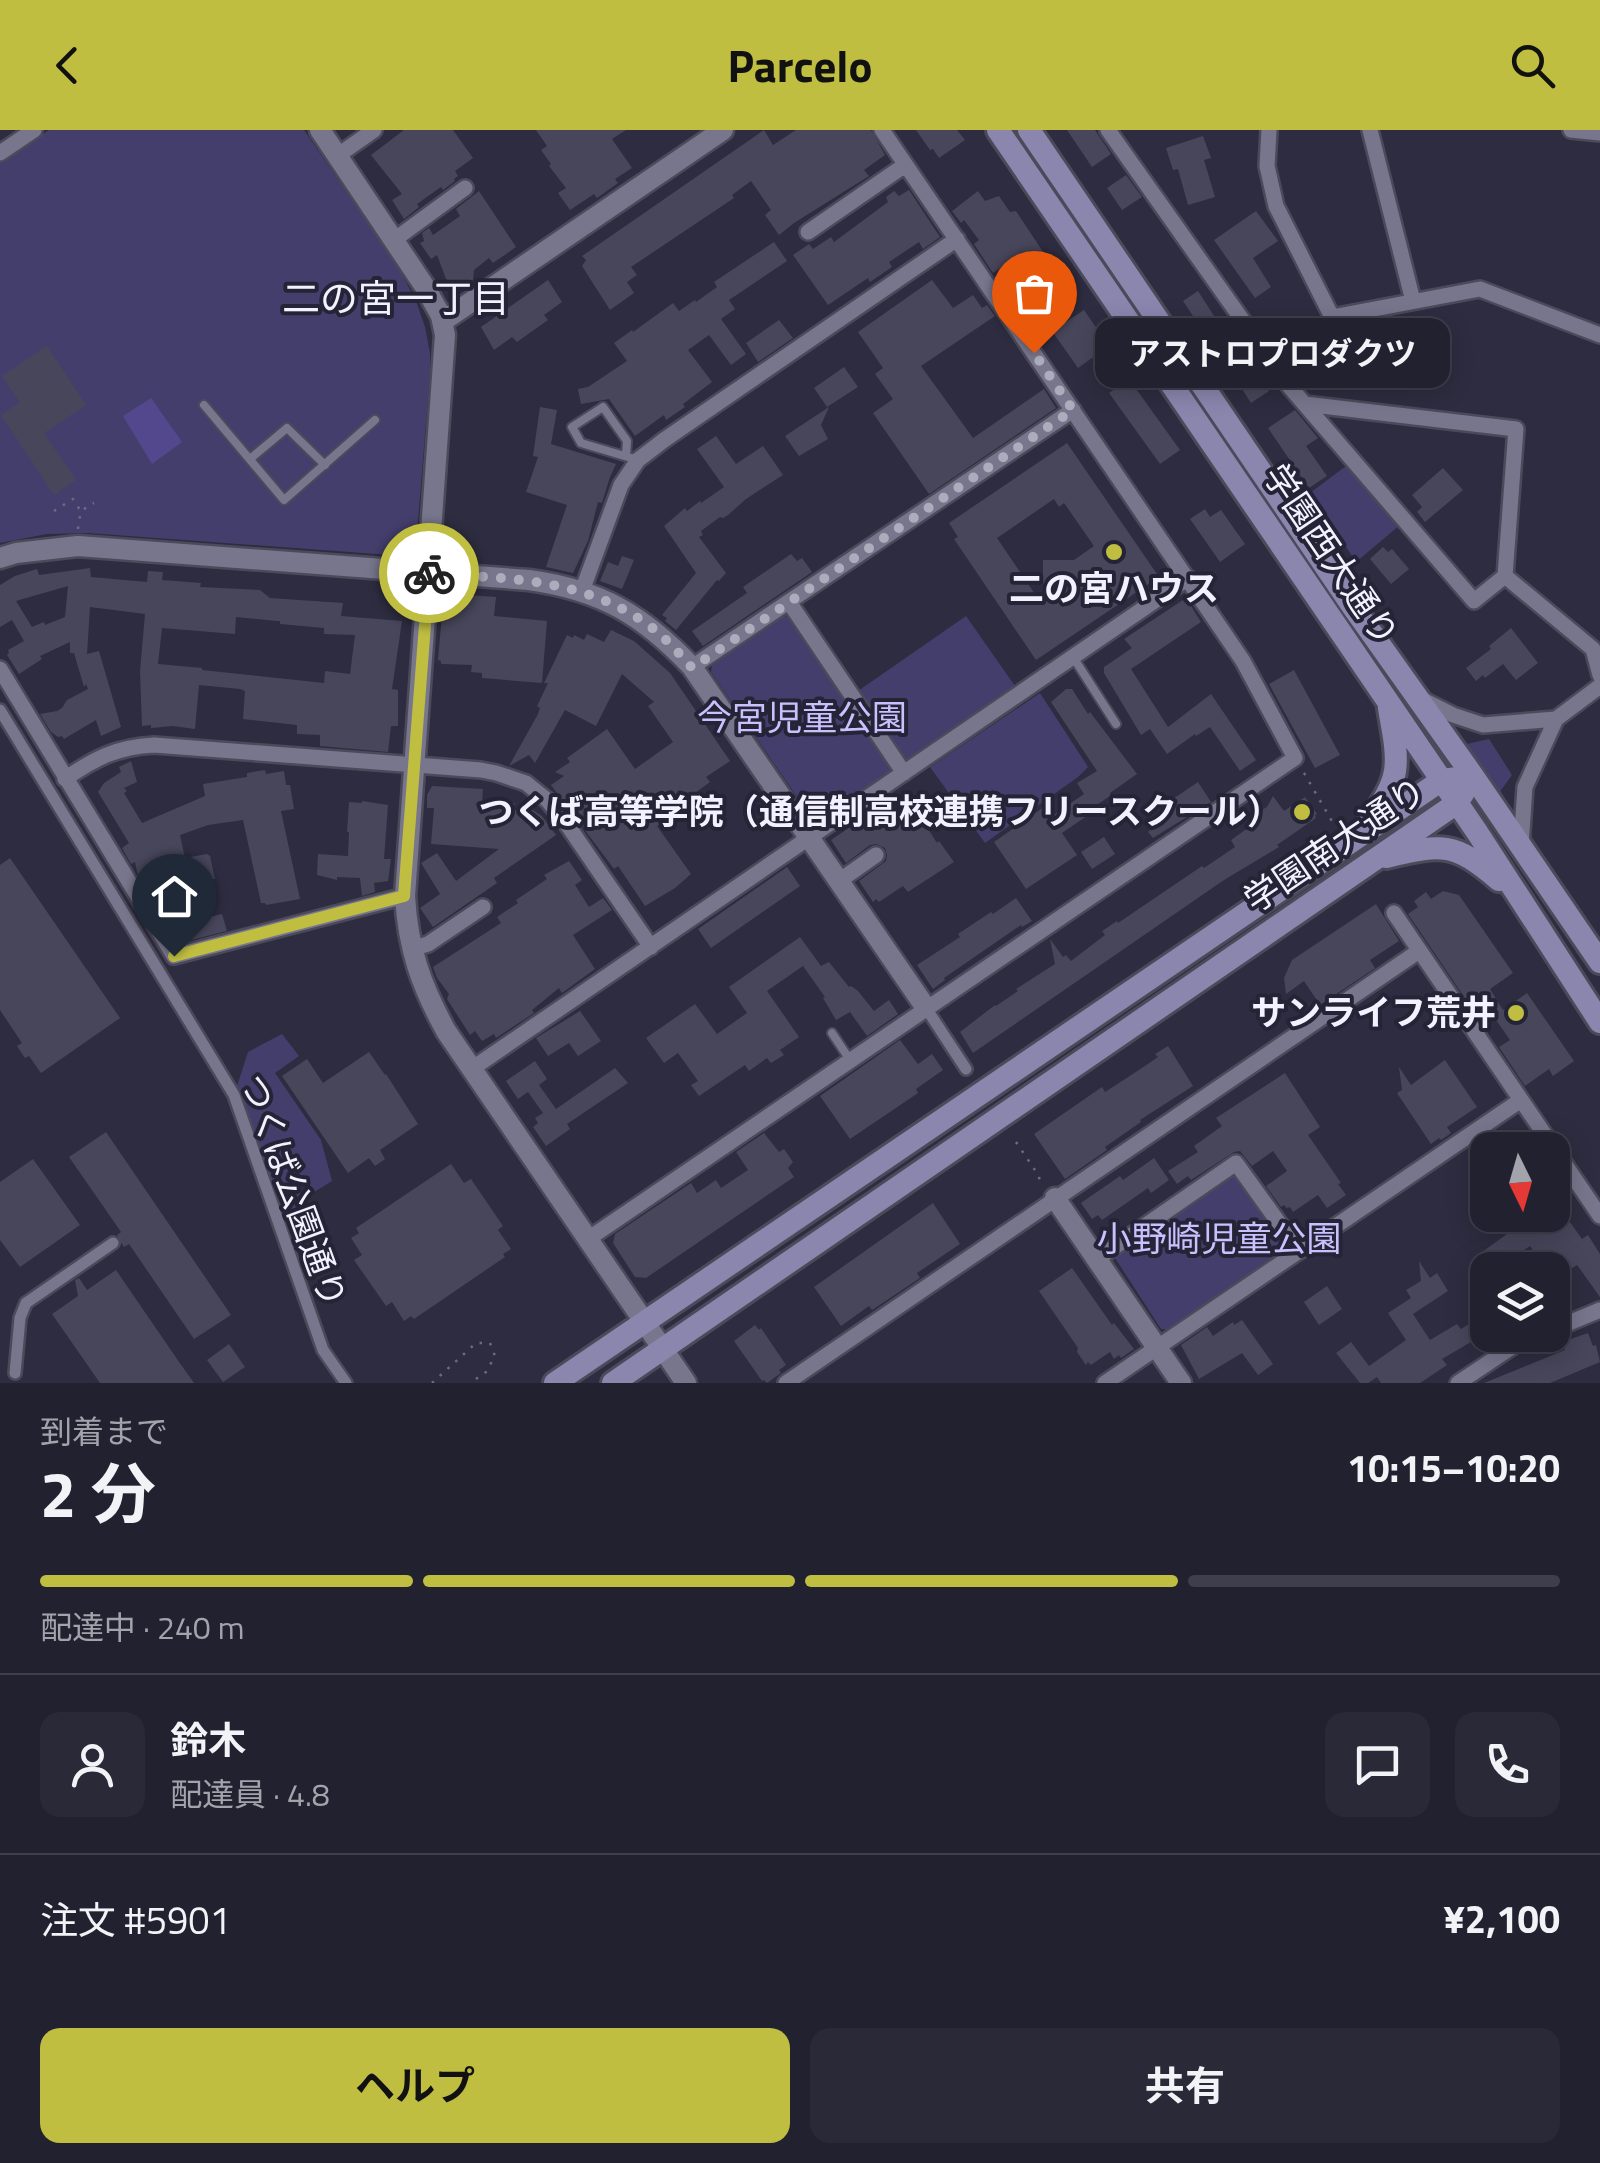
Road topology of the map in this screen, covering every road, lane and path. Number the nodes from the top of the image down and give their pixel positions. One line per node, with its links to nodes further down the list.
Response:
1 (34, 130): 13 (street)
2 (320, 130): 14 (street)
3 (374, 130): 14 (street)
4 (723, 130): 22 (street)
5 (882, 130): 15 (street)
6 (998, 130): 48 (main road, 学園西大通り)
7 (1029, 130): 47 (main road, 学園西大通り)
8 (1108, 130): 24 (street)
9 (1269, 130): 21 (street)
10 (1370, 130): 20 (street)
11 (1570, 130): 12 (street)
12 (1600, 133)
13 (0, 153)
14 (337, 156): 19 (street)
15 (906, 165): 17 (street); 18 (street)
16 (466, 188): 19 (street)
17 (808, 232)
18 (957, 239): 27 (street); 29 (street)
19 (394, 240): 22 (street)
20 (1413, 301): 21 (street); 23 (street)
21 (1332, 316): 24 (street)
22 (443, 321): 37 (street)
23 (1600, 335)
24 (1289, 386): 25 (street)
25 (1305, 404): 38 (street); 38 (street)
26 (204, 405): 30 (lane)
27 (1073, 410): 39 (street); 41 (street)
28 (376, 420): 31 (lane)
29 (632, 458): 29 (lane); 40 (street)
30 (250, 460): 31 (lane); 31 (lane)
31 (325, 465)
32 (94, 503): 34 (path)
33 (54, 511): 34 (path)
34 (81, 512): 35 (path)
35 (78, 536)
36 (0, 558): 37 (street)
37 (428, 573): 40 (street); 53 (street)
38 (1505, 576): 45 (street)
39 (1188, 578): 42 (street); 52 (street)
40 (582, 590): 43 (street)
41 (789, 602): 43 (street); 54 (street)
42 (1073, 657): 51 (lane); 54 (street)
43 (692, 668): 61 (street)
44 (0, 669): 56 (street)
45 (1600, 675)
46 (1600, 686): 50 (street)
47 (1417, 697): 50 (street); 55 (main road, 学園西大通り)
48 (1388, 700): 57 (main road, 学園西大通り); 60 (main road)
49 (0, 710): 95 (street, つくば公園通り)
50 (1556, 719): 62 (street)
51 (1116, 724)
52 (1295, 758): 59 (path); 74 (street)
53 (414, 764): 56 (street); 67 (street); 70 (street)
54 (904, 773): 61 (street)
55 (1473, 776): 57 (main road, 学園南大通り); 58 (main road, 学園南大通り); 62 (main road, 学園西大通り)
56 (65, 779): 67 (street)
57 (1442, 780): 58 (main road, 学園西大通り); 60 (main road, 学園南大通り)
58 (1458, 803): 64 (main road, 学園南大通り); 66 (main road, 学園西大通り)
59 (1333, 824)
60 (1361, 835): 89 (main road, 学園南大通り)
61 (809, 838): 65 (street); 70 (street)
62 (1521, 846): 73 (main road, 学園西大通り)
63 (876, 854): 65 (street)
64 (1376, 859): 66 (main road); 92 (main road, 学園南大通り)
65 (839, 880): 74 (street)
66 (1517, 894): 75 (main road, 学園西大通り)
67 (404, 896): 71 (street)
68 (483, 906): 71 (street)
69 (1394, 912): 72 (street)
70 (651, 946): 78 (street)
71 (411, 950): 78 (street)
72 (1420, 951): 80 (street); 82 (street)
73 (1600, 962)
74 (926, 1008): 77 (street); 79 (street)
75 (1600, 1022)
76 (832, 1032): 77 (lane)
77 (850, 1060): 84 (street)
78 (473, 1068): 84 (street)
79 (966, 1069)
80 (1521, 1100): 83 (street); 86 (street)
81 (1016, 1142): 82 (path)
82 (1048, 1193): 87 (street); 101 (street)
83 (1600, 1216)
84 (588, 1238): 89 (street)
85 (113, 1243): 94 (street)
86 (1299, 1252): 87 (street); 91 (street)
87 (1097, 1259): 91 (street)
88 (1600, 1310): 90 (street)
89 (644, 1322): 92 (street); 98 (main road, 学園南大通り)
90 (1570, 1322)
91 (1156, 1348): 102 (street); 103 (street)
92 (663, 1349): 99 (main road, 学園南大通り); 100 (street)
93 (1505, 1352): 104 (street)
94 (15, 1373)
95 (346, 1383)
96 (432, 1383): 97 (path)
97 (470, 1383)
98 (555, 1383)
99 (613, 1383)
100 (686, 1383)
101 (786, 1383)
102 (1105, 1383)
103 (1180, 1383)
104 (1458, 1383)

